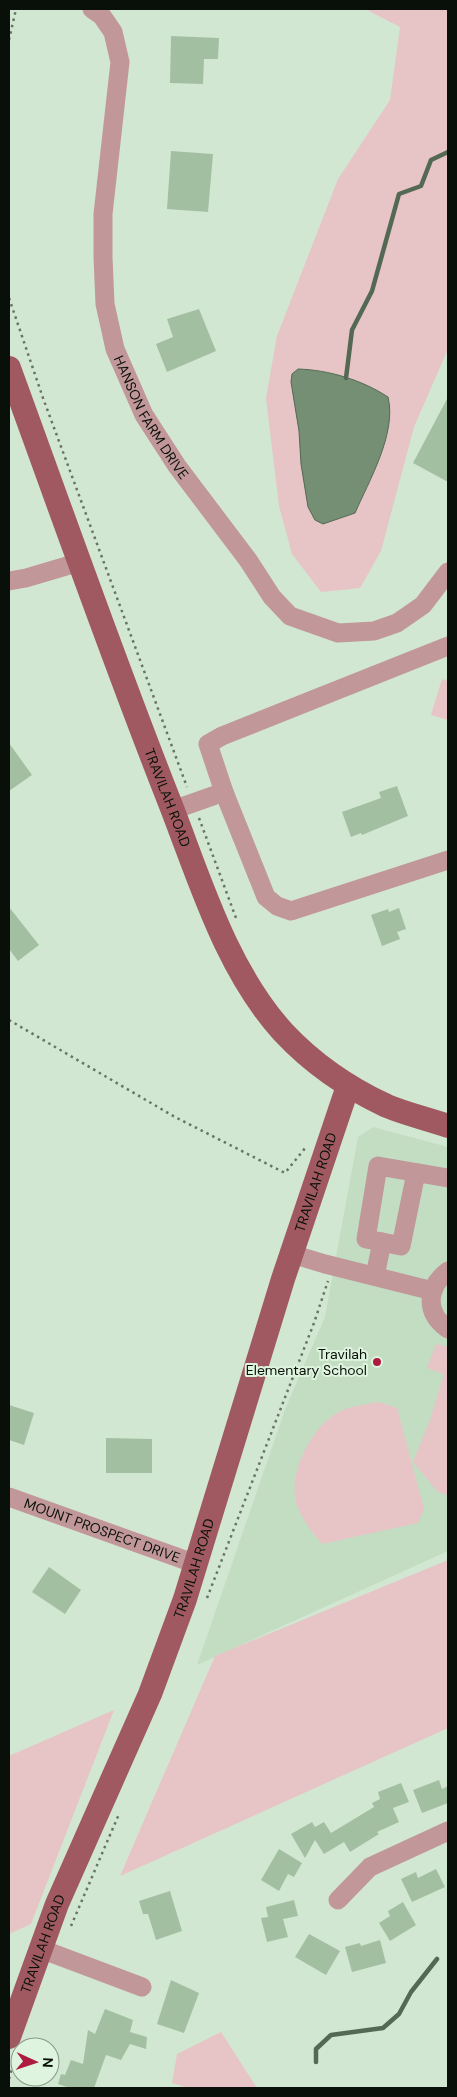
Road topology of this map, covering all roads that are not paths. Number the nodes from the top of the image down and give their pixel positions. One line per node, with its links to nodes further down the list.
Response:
1 (92, 9): 4 (street, HANSON FARM DRIVE)
2 (9, 368): 3 (main road, TRAVILAH ROAD)
3 (80, 562): 5 (street); 8 (main road, TRAVILAH ROAD)
4 (448, 572)
5 (9, 581)
6 (448, 646): 7 (street)
7 (224, 792): 8 (street); 9 (street)
8 (183, 807): 10 (main road, TRAVILAH ROAD)
9 (448, 860)
10 (348, 1086): 11 (main road); 15 (main road, TRAVILAH ROAD)
11 (448, 1126)
12 (416, 1173): 13 (street); 14 (street); 14 (street)
13 (448, 1178)
14 (382, 1242): 17 (street)
15 (292, 1254): 17 (street); 21 (main road, TRAVILAH ROAD)
16 (448, 1271): 18 (street)
17 (375, 1276): 18 (street)
18 (432, 1291): 19 (street)
19 (448, 1329)
20 (9, 1497): 21 (street, MOUNT PROSPECT DRIVE)
21 (196, 1564): 24 (main road, TRAVILAH ROAD)
22 (448, 1830): 23 (street)
23 (338, 1900)
24 (41, 1948): 25 (street); 26 (main road, TRAVILAH ROAD)
25 (142, 1987)
26 (9, 2037)

